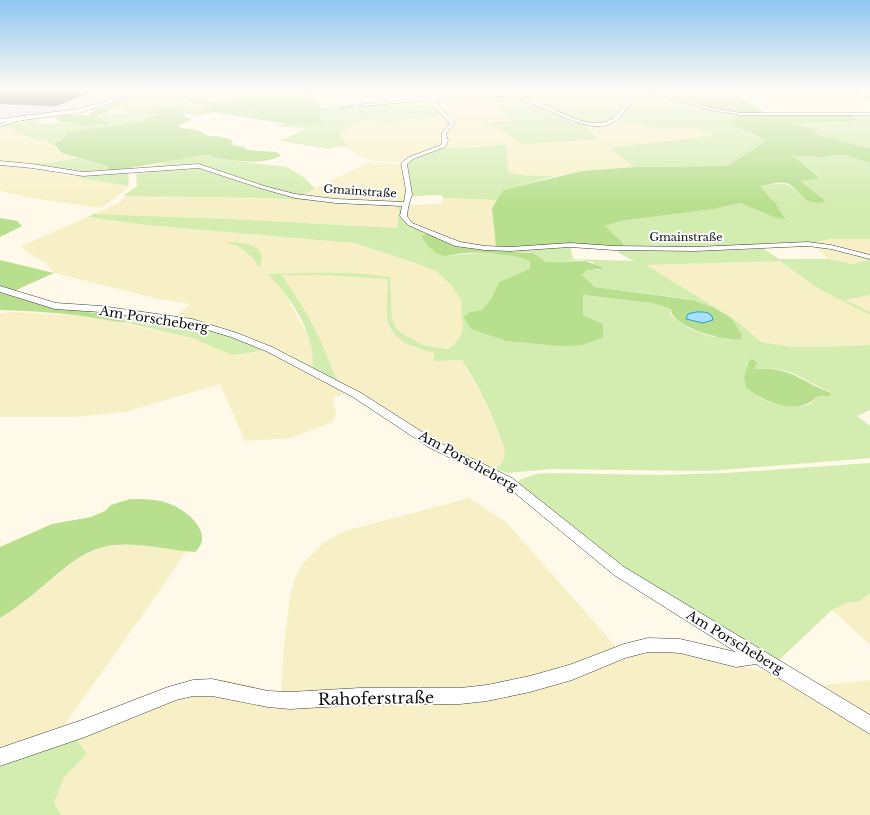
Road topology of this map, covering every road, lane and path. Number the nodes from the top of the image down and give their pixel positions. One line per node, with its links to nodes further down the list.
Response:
1 (448, 129): 3 (street)
2 (0, 163): 3 (street, Gmainstraße)
3 (405, 204): 4 (street, Gmainstraße)
4 (870, 258)
5 (0, 289): 6 (street, Am Porscheberg)
6 (754, 654): 7 (street, Am Porscheberg); 8 (street, Rahoferstraße)
7 (870, 724)
8 (0, 758)

